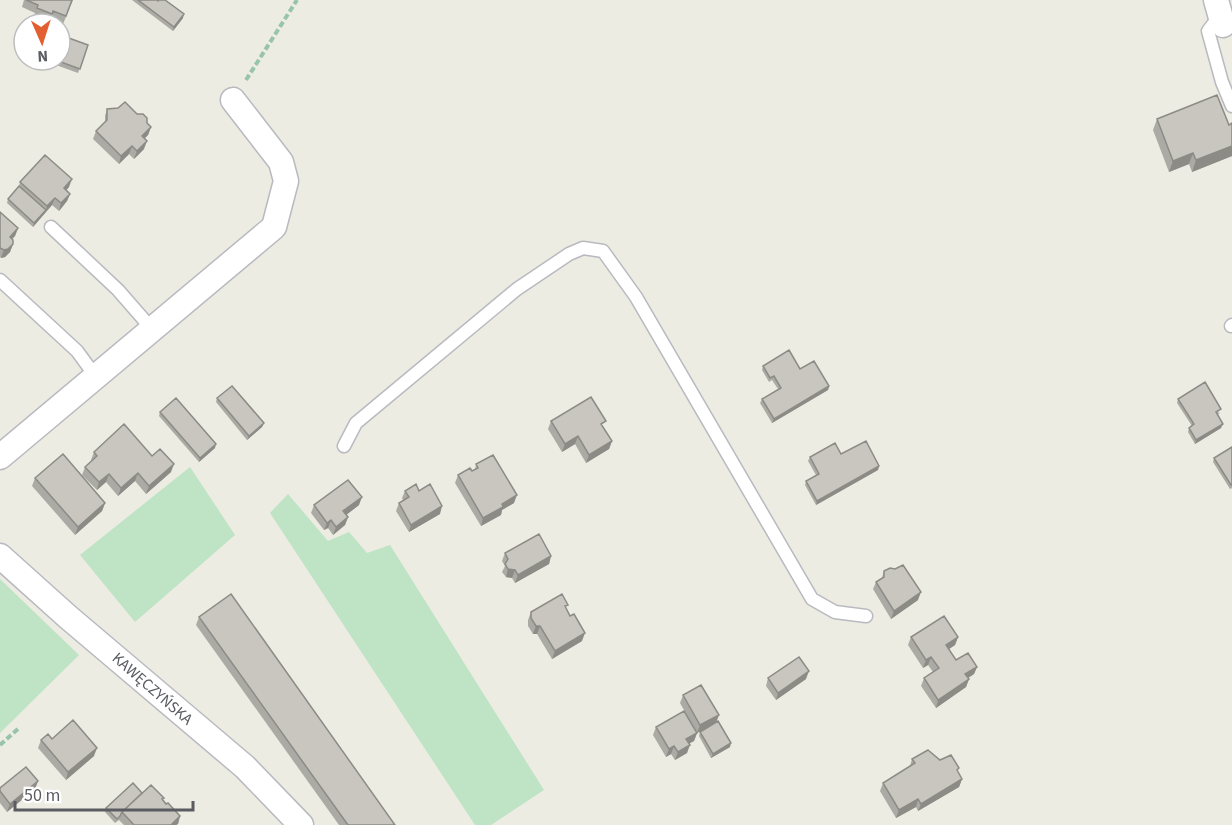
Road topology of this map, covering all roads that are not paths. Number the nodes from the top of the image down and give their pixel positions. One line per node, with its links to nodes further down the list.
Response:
1 (1223, 15): 3 (lane)
2 (234, 100): 6 (street)
3 (1232, 106)
4 (51, 227): 6 (lane)
5 (0, 280): 7 (lane)
6 (152, 330): 7 (street)
7 (96, 377): 9 (street)
8 (344, 446): 11 (lane)
9 (0, 457)
10 (0, 556): 12 (street, KAWĘCZYŃSKA)
11 (866, 616)
12 (301, 825)

